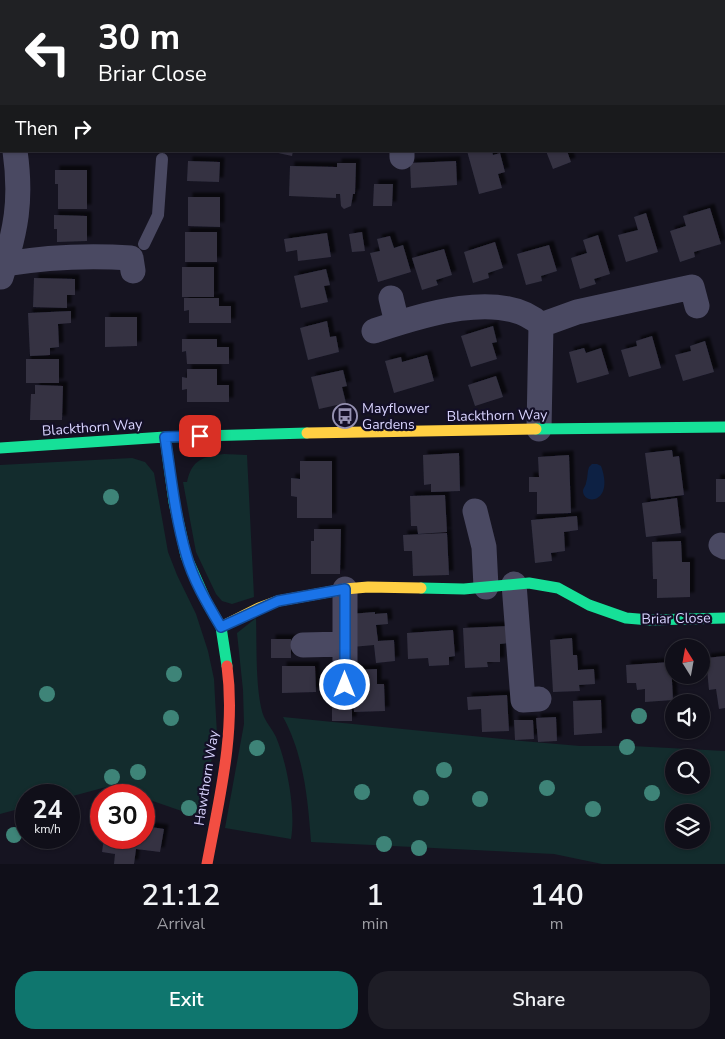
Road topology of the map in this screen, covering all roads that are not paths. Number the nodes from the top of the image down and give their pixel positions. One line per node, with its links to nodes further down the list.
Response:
1 (15, 152): 4 (street)
2 (162, 159): 3 (lane)
3 (136, 258): 4 (street)
4 (3, 272)
5 (391, 298): 7 (street)
6 (697, 306): 8 (street)
7 (397, 323): 8 (street); 9 (street)
8 (541, 325): 11 (street)
9 (374, 331)
10 (725, 427): 11 (street, Blackthorn Way)
11 (539, 429): 12 (street, Blackthorn Way)
12 (165, 437): 13 (street, Blackthorn Way); 19 (street, Hawthorn Way)
13 (0, 448)
14 (475, 511): 16 (street)
15 (514, 584): 16 (street, Briar Close); 18 (street, Briar Close); 23 (street)
16 (486, 587): 17 (street, Briar Close)
17 (345, 589): 19 (street, Briar Close); 20 (street)
18 (725, 618)
19 (221, 627): 24 (street, Hawthorn Way)
20 (345, 644): 21 (street); 22 (street)
21 (303, 645)
22 (345, 685)
23 (539, 699)
24 (207, 864)

